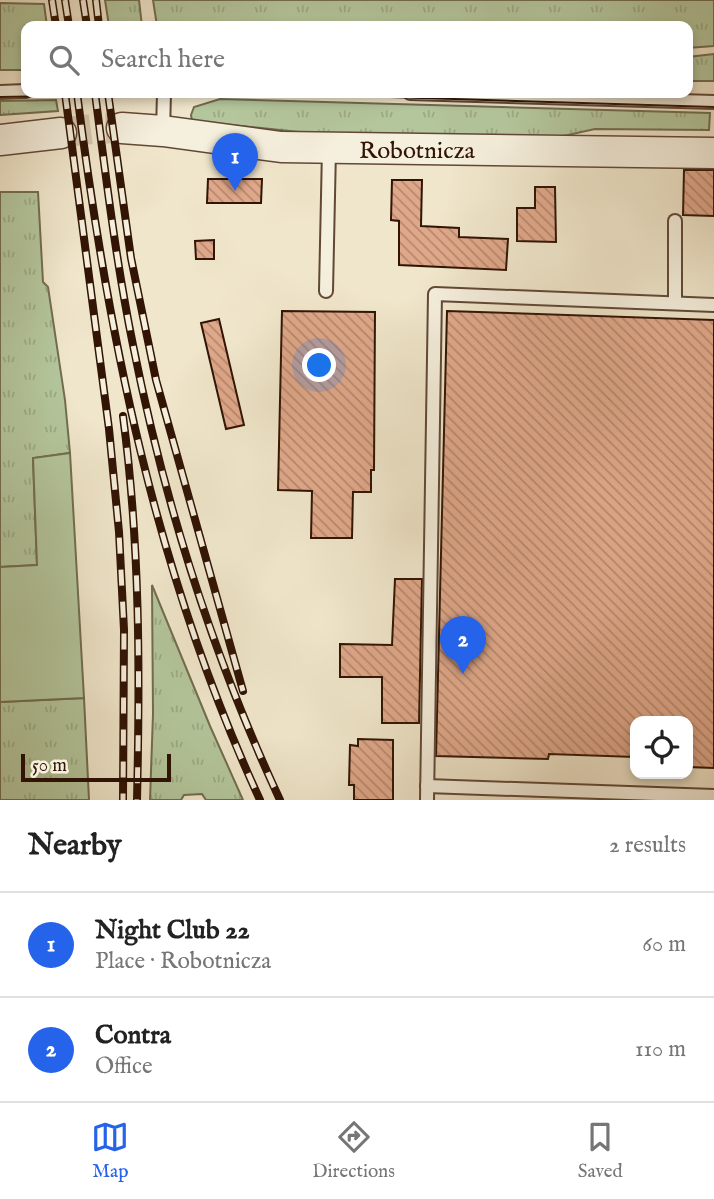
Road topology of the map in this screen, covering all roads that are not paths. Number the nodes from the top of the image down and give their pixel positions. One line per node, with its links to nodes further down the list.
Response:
1 (21, 91): 2 (lane)
2 (0, 92)
3 (164, 98): 7 (lane)
4 (579, 98): 5 (lane)
5 (714, 102)
6 (122, 128): 7 (street, Robotnicza)
7 (163, 131): 10 (street, Robotnicza)
8 (61, 133): 9 (street)
9 (0, 140)
10 (329, 149): 11 (street, Robotnicza); 13 (lane)
11 (714, 153)
12 (675, 221): 14 (lane)
13 (326, 291)
14 (675, 303): 15 (lane); 16 (lane)
15 (714, 305)
16 (427, 786): 18 (lane); 19 (lane)
17 (714, 796): 18 (lane)
18 (687, 798)
19 (427, 800)

